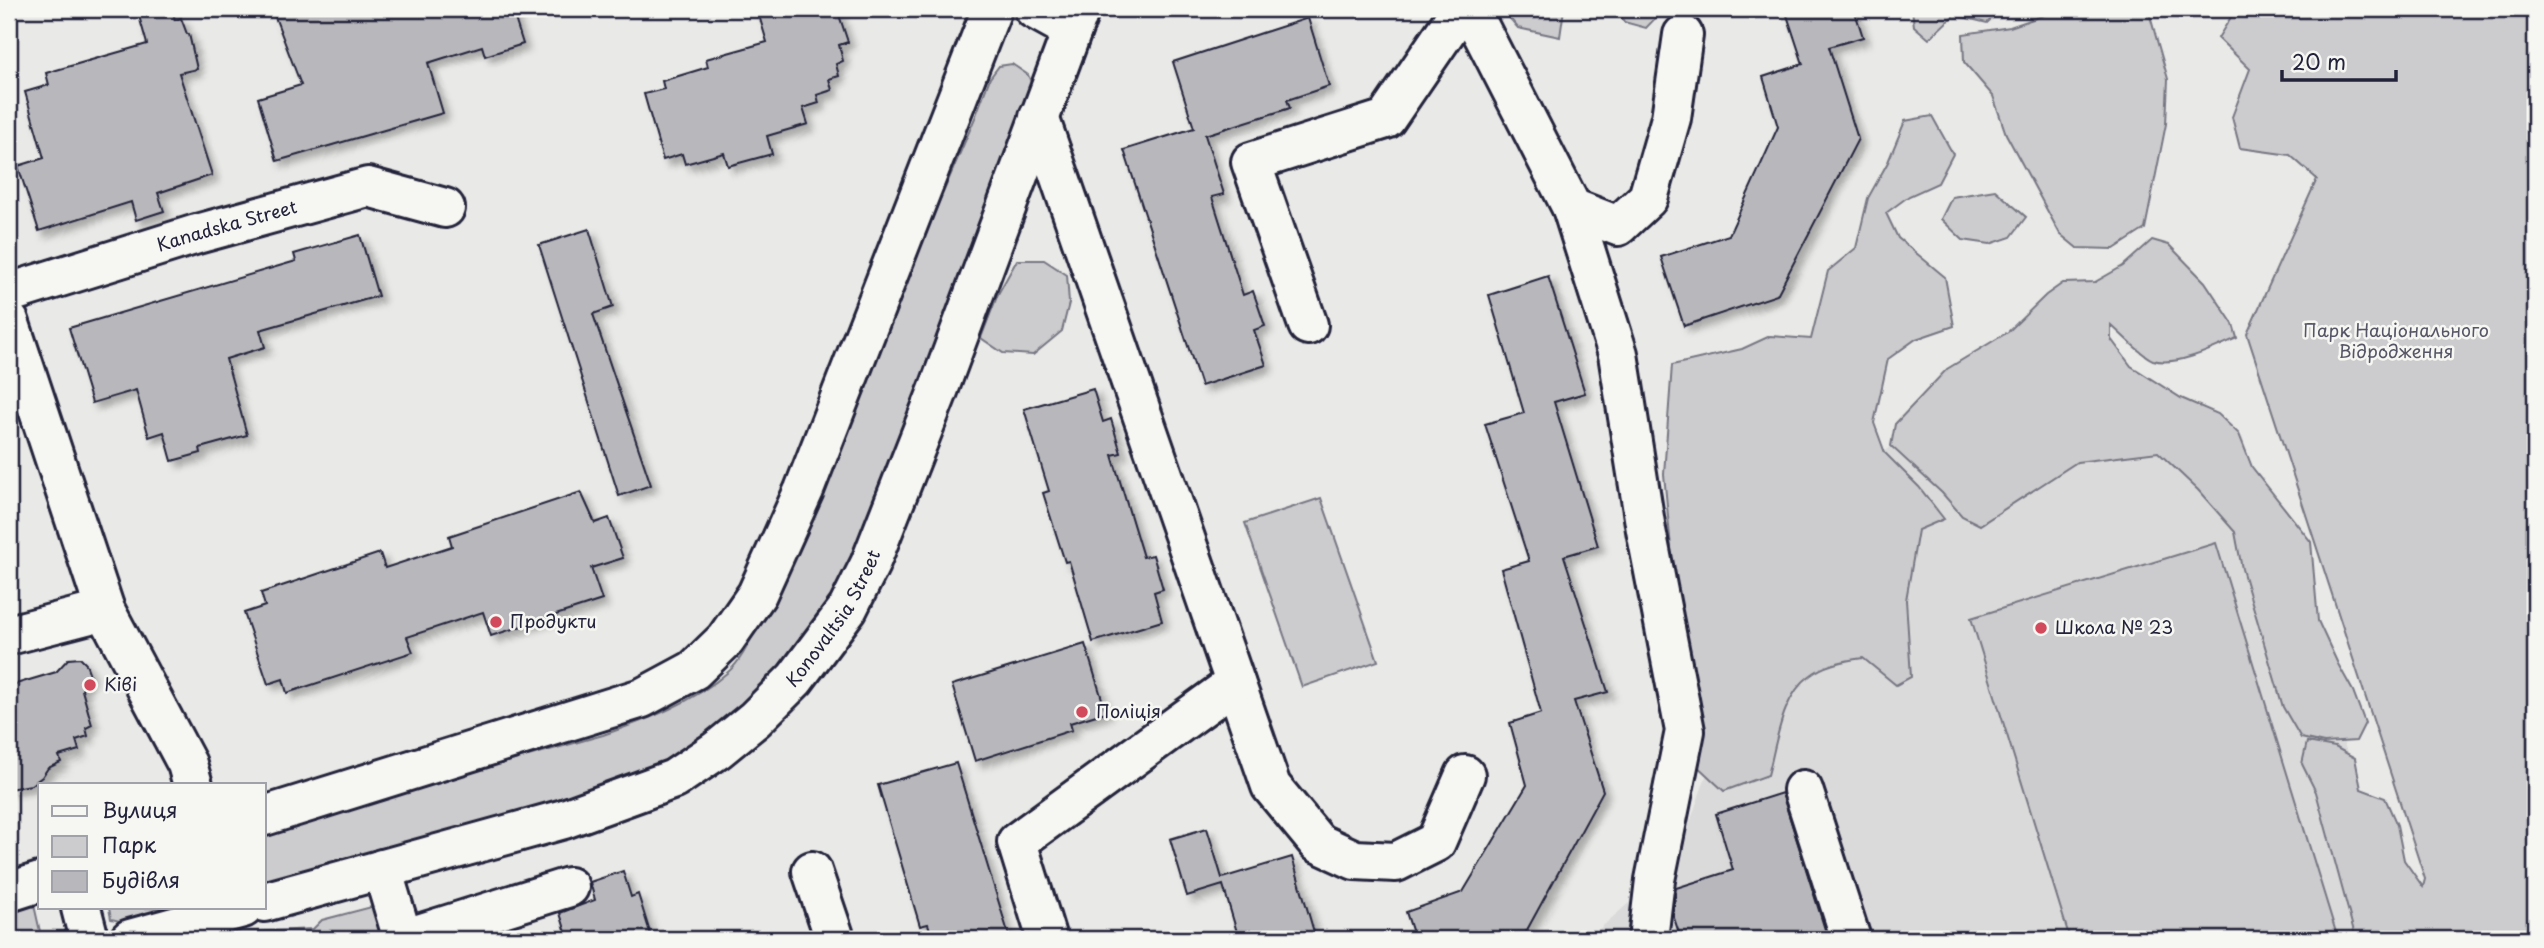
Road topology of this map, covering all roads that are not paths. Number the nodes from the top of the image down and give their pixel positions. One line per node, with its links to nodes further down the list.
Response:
1 (992, 9): 19 (main road)
2 (1034, 9): 5 (main road)
3 (1461, 9): 12 (main road)
4 (1470, 9): 9 (main road)
5 (1076, 19): 7 (main road, Konovaltsia Street)
6 (1683, 35): 9 (main road)
7 (1039, 117): 15 (main road); 20 (main road, Konovaltsia Street)
8 (445, 208): 10 (main road, Kanadska Street)
9 (1572, 208): 33 (main road)
10 (9, 293)
11 (9, 321): 13 (main road)
12 (1308, 325)
13 (105, 610): 14 (main road); 17 (main road)
14 (9, 635)
15 (1235, 683): 16 (main road); 32 (main road)
16 (1465, 775)
17 (192, 783)
18 (1802, 790): 34 (main road)
19 (266, 815)
20 (382, 869): 25 (main road, Konovaltsia Street); 30 (main road)
21 (812, 871): 31 (main road)
22 (38, 883): 24 (main road)
23 (569, 887): 30 (main road)
24 (9, 892)
25 (266, 901)
26 (81, 909): 28 (main road)
27 (239, 909): 29 (main road)
28 (89, 939)
29 (130, 939)
30 (403, 939)
31 (835, 939)
32 (1047, 939)
33 (1648, 939)
34 (1851, 939)

